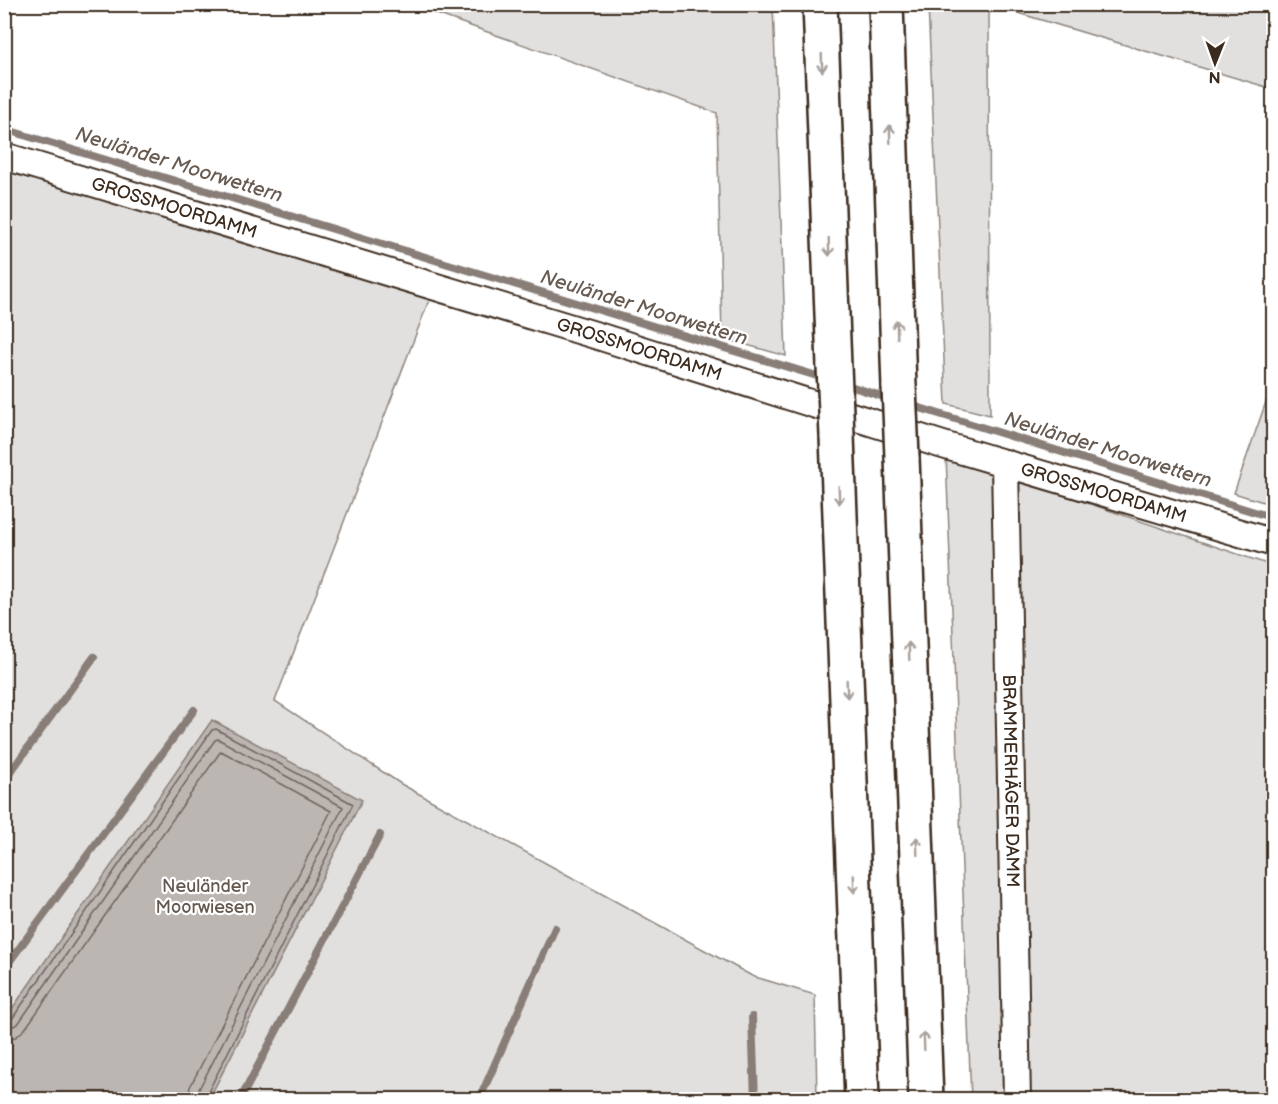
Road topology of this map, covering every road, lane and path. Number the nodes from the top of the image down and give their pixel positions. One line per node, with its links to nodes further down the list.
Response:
1 (820, 4): 6 (highway, one-way to 6, bridge)
2 (886, 4): 7 (highway, one-way to 2, bridge)
3 (4, 156): 4 (street, GROSSMOORDAMM)
4 (1005, 463): 5 (street, GROSSMOORDAMM); 8 (street, BRAMMERHÄGER DAMM)
5 (1274, 543)
6 (862, 1100)
7 (926, 1100)
8 (1017, 1100)

